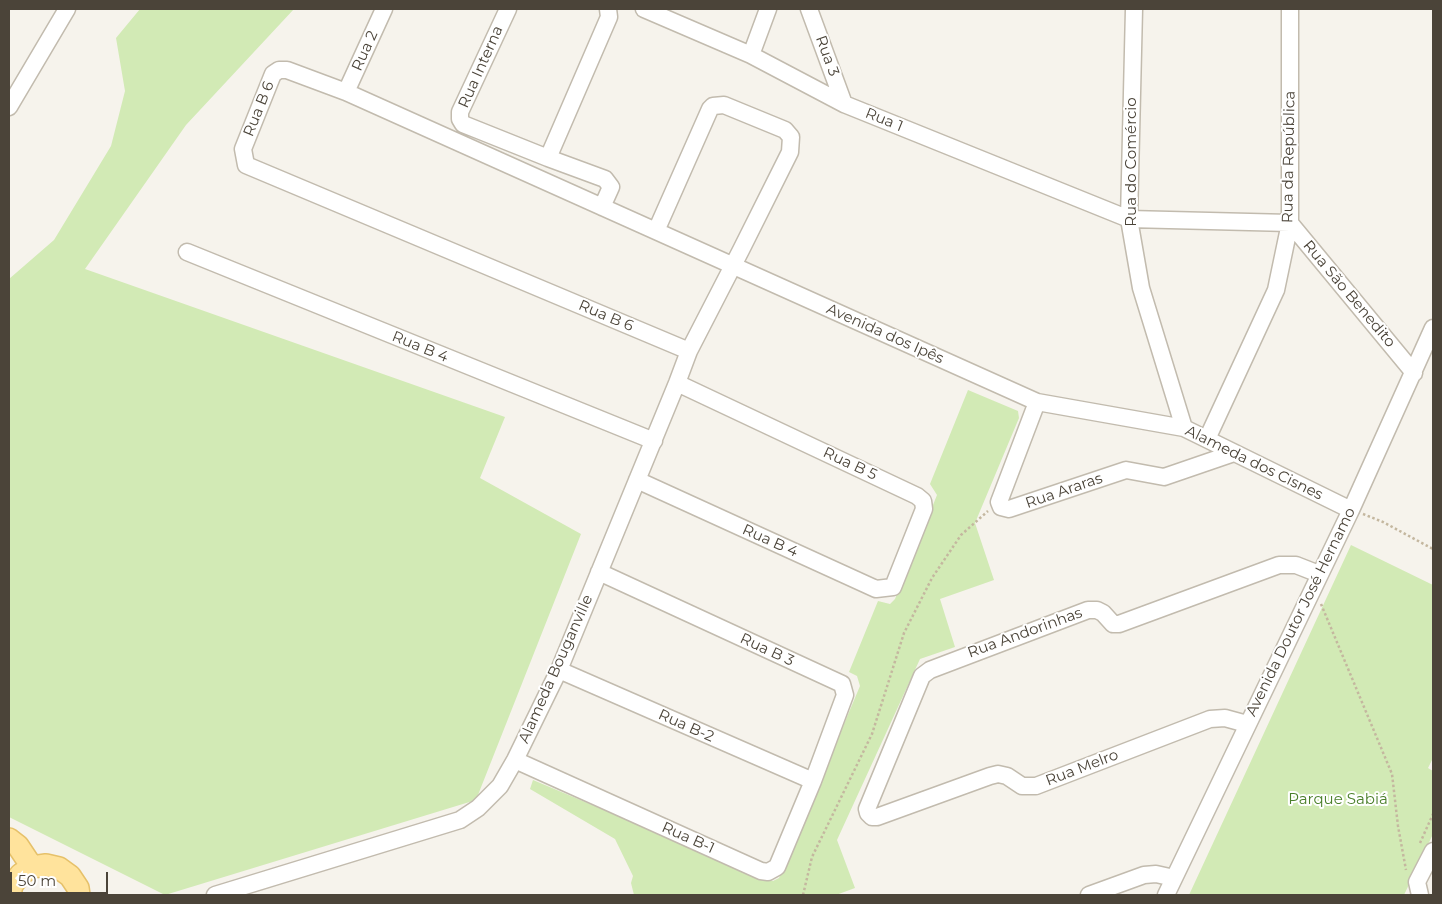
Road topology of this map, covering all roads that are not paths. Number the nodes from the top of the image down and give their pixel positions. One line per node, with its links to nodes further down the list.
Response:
1 (67, 9): 13 (street)
2 (384, 9): 11 (street, Rua 2)
3 (508, 9): 14 (street, Rua Interna)
4 (608, 9): 14 (street)
5 (644, 9): 10 (street, Rua 1)
6 (768, 9): 10 (street)
7 (809, 9): 12 (street, Rua 3)
8 (1134, 9): 16 (street, Rua do Comércio)
9 (1290, 9): 17 (street, Rua da República)
10 (751, 55): 12 (street, Rua 1)
11 (346, 92): 15 (street, Rua B 6); 22 (street, Rua B 6)
12 (844, 104): 16 (street, Rua 1)
13 (9, 107)
14 (548, 158): 15 (street, Rua Interna)
15 (602, 207): 18 (street, Rua B 6)
16 (1129, 219): 17 (street); 26 (street, Rua do Comércio)
17 (1290, 223): 23 (street, Rua São Benedito); 27 (street, Rua da República)
18 (656, 231): 20 (street, Rua B 6); 20 (street, Alameda Bouganville)
19 (187, 252): 28 (street, Rua B 4)
20 (732, 266): 22 (street, Alameda Bouganville); 25 (street, Avenida dos Ipês)
21 (1433, 328): 23 (street, Avenida Doutor José Hernamo)
22 (689, 351): 24 (street, Alameda Bouganville)
23 (1414, 373): 31 (street, Avenida Doutor José Hernamo)
24 (677, 384): 28 (street, Alameda Bouganville); 34 (street, Rua B 5)
25 (1037, 402): 26 (street, Alameda dos Cisnes); 29 (street, Rua Araras)
26 (1184, 428): 27 (street, Alameda dos Cisnes)
27 (1207, 439): 29 (street, Alameda dos Cisnes)
28 (654, 441): 30 (street, Alameda Bouganville)
29 (1234, 453): 31 (street, Alameda dos Cisnes)
30 (637, 480): 32 (street, Alameda Bouganville); 34 (street, Rua B 4)
31 (1351, 510): 33 (street, Avenida Doutor José Hernamo)
32 (599, 572): 35 (street, Alameda Bouganville); 38 (street, Rua B 3)
33 (1316, 580): 36 (street, Avenida Doutor José Hernamo); 39 (street, Rua Andorinhas)
34 (876, 589)
35 (558, 670): 37 (street, Alameda Bouganville); 38 (street, Rua B-2)
36 (1247, 724): 39 (street, Rua Melro); 43 (street, Avenida Doutor José Hernamo)
37 (515, 760): 38 (street, Rua B-1); 47 (street, Alameda Bouganville)
38 (813, 781)
39 (867, 809)
40 (9, 839): 42 (main road)
41 (1433, 851): 45 (street)
42 (32, 867): 44 (main road); 46 (main road)
43 (1174, 878): 48 (street); 49 (street, Avenida Doutor José Hernamo)
44 (10, 889)
45 (1418, 892)
46 (79, 895)
47 (215, 895)
48 (1089, 895)
49 (1166, 895)

